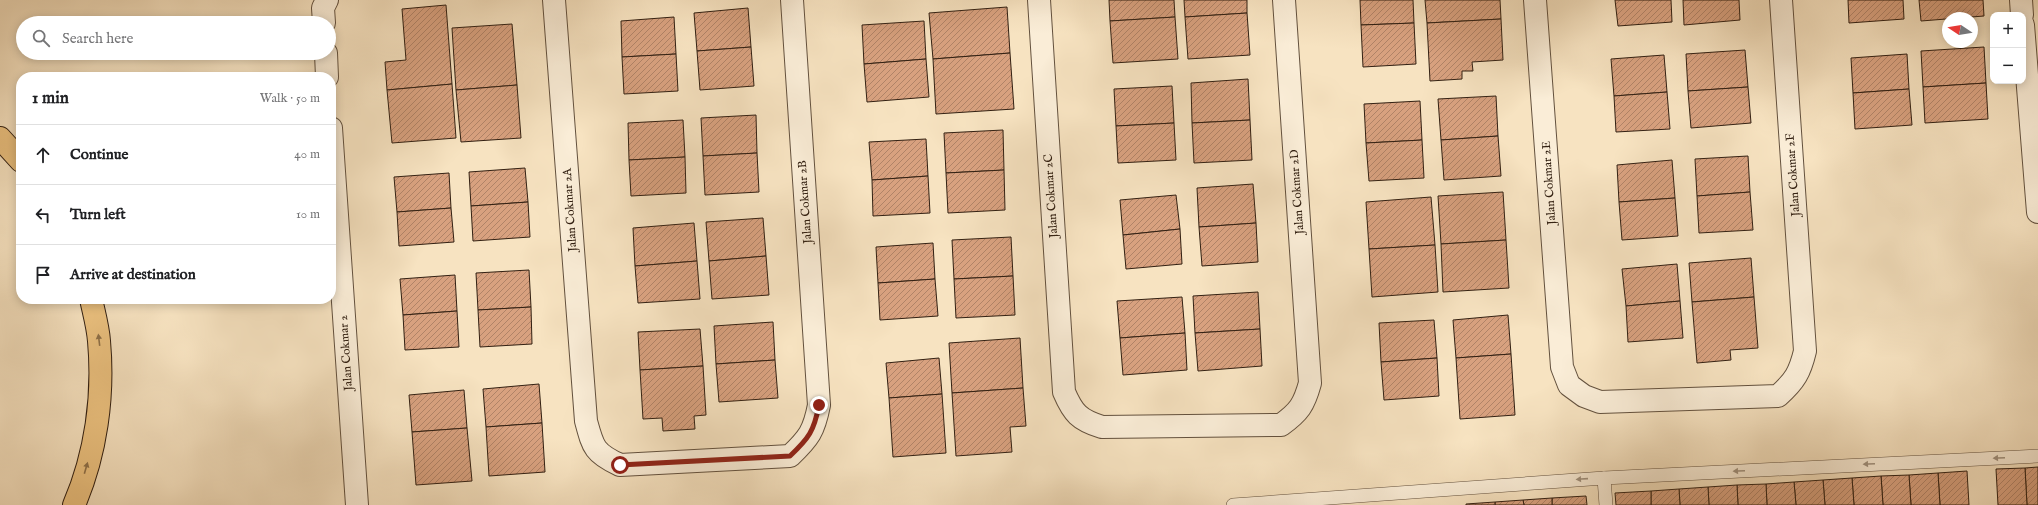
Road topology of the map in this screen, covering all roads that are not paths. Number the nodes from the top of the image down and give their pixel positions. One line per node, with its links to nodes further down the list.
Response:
1 (327, 0): 10 (street)
2 (554, 0): 21 (street, Jalan Cokmar 2A)
3 (792, 0): 21 (street, Jalan Cokmar 2B)
4 (1039, 0): 20 (street, Jalan Cokmar 2C)
5 (1284, 0): 20 (street, Jalan Cokmar 2D)
6 (1535, 0): 19 (street, Jalan Cokmar 2E)
7 (1781, 0): 19 (street, Jalan Cokmar 2F)
8 (2021, 0): 9 (street)
9 (2022, 12)
10 (324, 16)
11 (2025, 48): 17 (street)
12 (327, 60): 13 (street)
13 (328, 72)
14 (0, 138): 15 (highway)
15 (16, 156)
16 (336, 200): 25 (street, Jalan Cokmar 2)
17 (2038, 212)
18 (92, 304): 24 (highway, one-way to 18)
19 (1805, 351)
20 (1310, 383)
21 (819, 405)
22 (2038, 456): 23 (lane, one-way to 23)
23 (1604, 478): 26 (lane, one-way to 26); 27 (lane)
24 (74, 505)
25 (357, 505)
26 (1233, 505)
27 (1606, 505)

